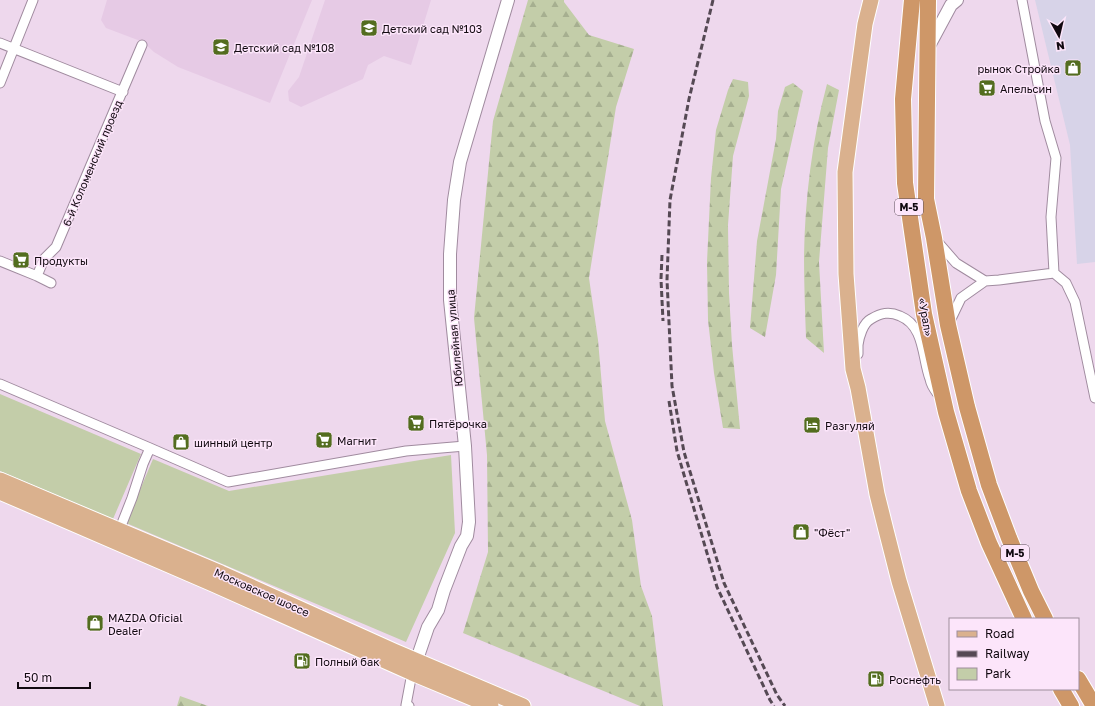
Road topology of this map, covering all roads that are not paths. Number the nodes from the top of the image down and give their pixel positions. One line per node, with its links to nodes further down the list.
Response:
1 (33, 0): 10 (street)
2 (508, 0): 25 (street, Юбилейная улица)
3 (871, 0): 22 (main road)
4 (912, 0): 24 (highway, «Урал» / М-5)
5 (928, 0): 11 (highway, «Урал» / М-5)
6 (958, 0): 11 (street)
7 (1022, 0): 16 (street)
8 (0, 43): 10 (street)
9 (142, 45): 13 (street, 6-й Коломенский проезд)
10 (13, 49): 12 (street); 13 (street)
11 (927, 49): 14 (highway, «Урал» / М-5)
12 (0, 83)
13 (123, 92): 17 (street, 6-й Коломенский проезд)
14 (934, 238): 18 (street); 20 (highway, «Урал» / М-5)
15 (0, 261): 17 (street)
16 (1054, 273): 18 (street); 23 (street)
17 (37, 276): 19 (street)
18 (985, 281): 20 (street)
19 (51, 283)
20 (948, 325): 31 (highway, «Урал» / М-5)
21 (0, 384): 26 (street)
22 (858, 388): 24 (street); 38 (main road)
23 (1095, 398)
24 (946, 412): 30 (highway, «Урал» / М-5)
25 (465, 446): 26 (street); 32 (street, Юбилейная улица)
26 (150, 448): 29 (street)
27 (0, 480): 29 (main road, Московское шоссе)
28 (0, 492): 32 (main road, Московское шоссе)
29 (119, 531): 32 (main road, Московское шоссе)
30 (1024, 618)
31 (1044, 618)
32 (414, 667): 35 (street); 36 (main road, Московское шоссе); 37 (main road, Московское шоссе)
33 (1079, 681): 40 (highway)
34 (1062, 690): 39 (highway)
35 (409, 706)
36 (491, 706)
37 (523, 706)
38 (937, 706)
39 (1071, 706)
40 (1094, 706)

